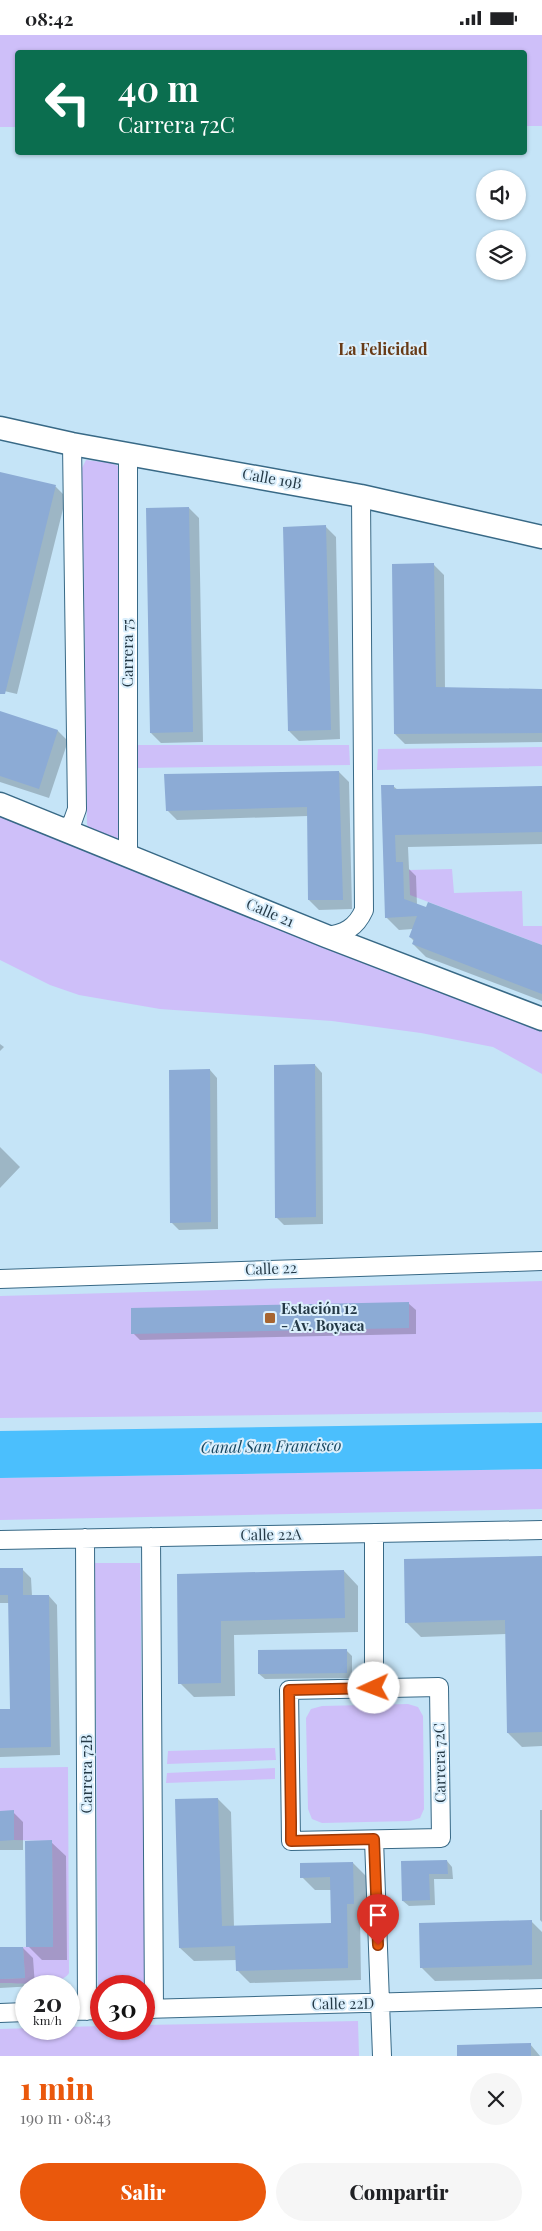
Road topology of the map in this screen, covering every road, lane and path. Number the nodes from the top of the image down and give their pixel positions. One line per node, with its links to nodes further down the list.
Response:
1 (0, 428): 2 (street, Calle 19B)
2 (72, 444): 3 (street, Calle 19B); 7 (street)
3 (128, 453): 4 (street, Calle 19B); 8 (street, Carrera 75)
4 (361, 496): 5 (street, Calle 19B); 9 (street)
5 (542, 537)
6 (0, 804): 7 (street, Calle 21)
7 (61, 830): 8 (street, Calle 21)
8 (128, 854): 9 (street, Calle 21)
9 (326, 936): 10 (street, Calle 21)
10 (542, 1019)
11 (542, 1261): 12 (street, Calle 22)
12 (0, 1279)
13 (542, 1530): 14 (street, Calle 22A)
14 (374, 1533): 15 (street, Calle 22A); 18 (street)
15 (151, 1537): 16 (street, Calle 22A); 21 (street)
16 (84, 1538): 17 (street, Calle 22A); 20 (street, Carrera 72B)
17 (0, 1540)
18 (374, 1688): 19 (street, Carrera 72C); 19 (street, Carrera 72C)
19 (374, 1839): 23 (street)
20 (93, 1975)
21 (149, 1975)
22 (542, 1998): 23 (street, Calle 22D)
23 (380, 2003): 24 (street, Calle 22D); 27 (street)
24 (155, 2009)
25 (15, 2012): 26 (street)
26 (0, 2013)
27 (382, 2056)

